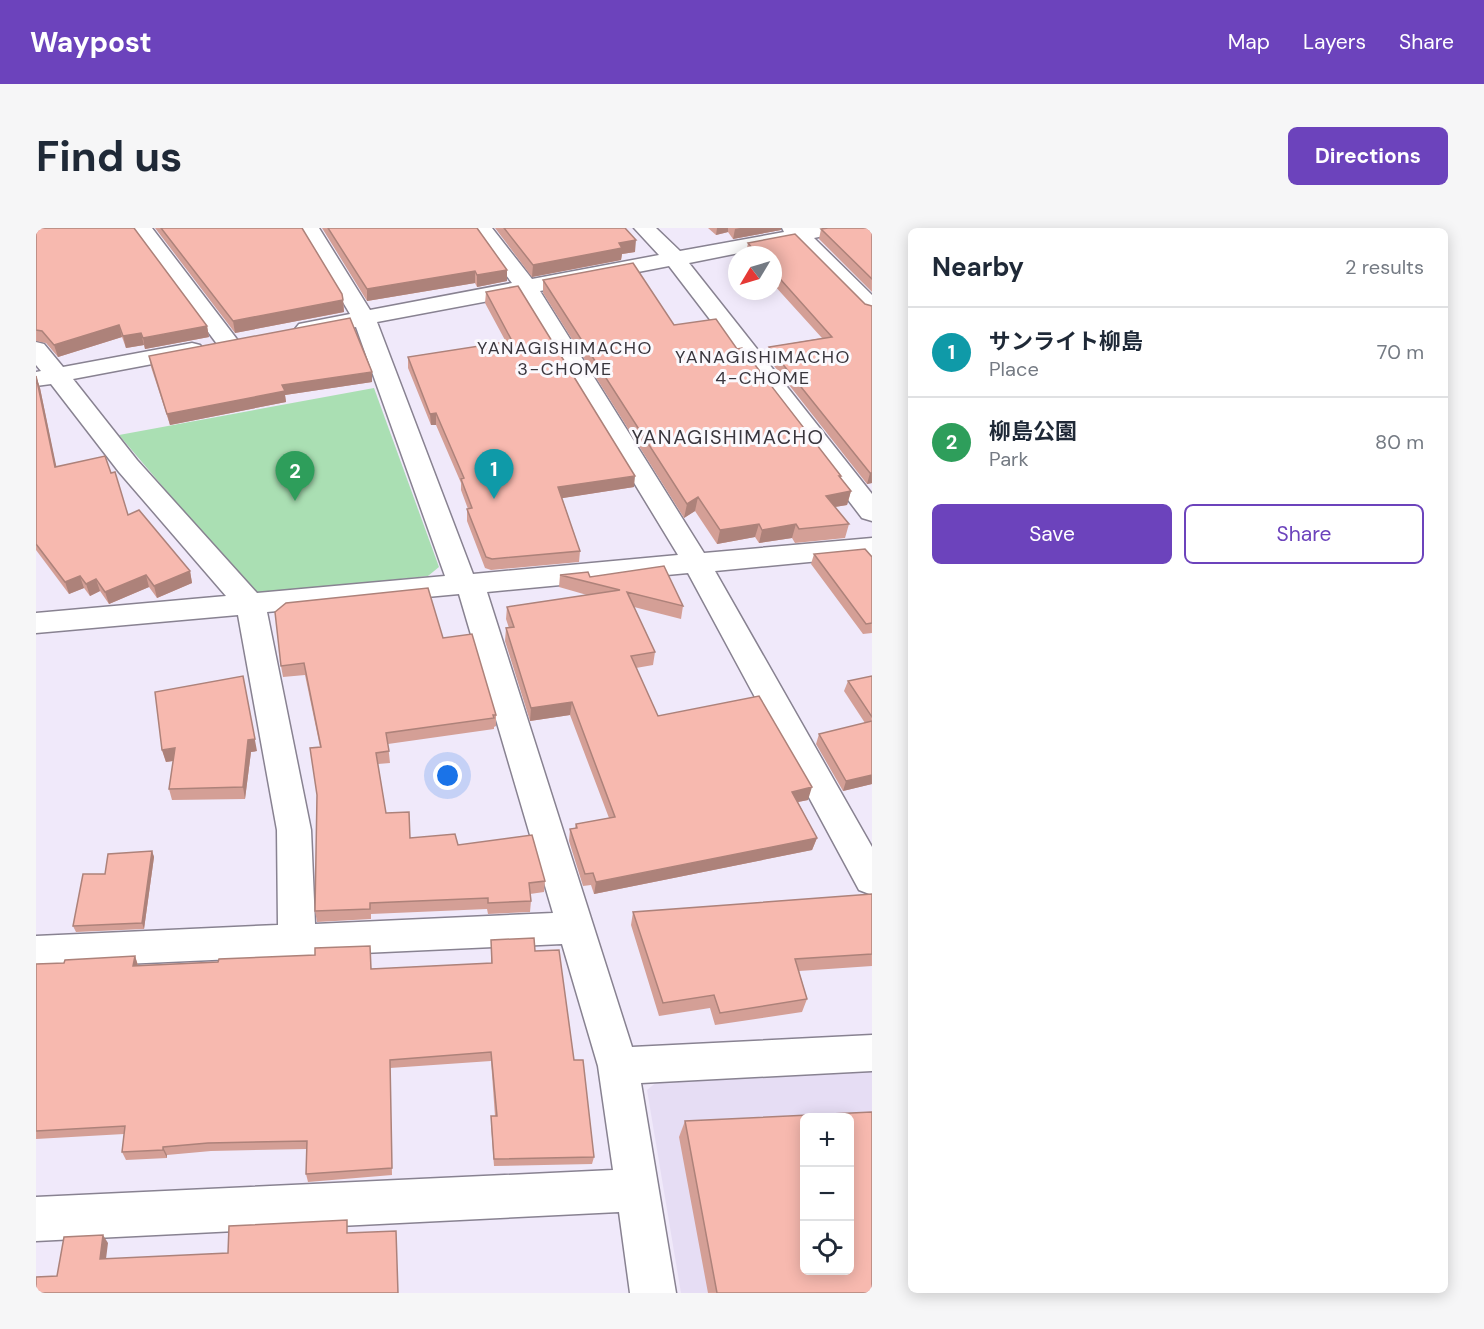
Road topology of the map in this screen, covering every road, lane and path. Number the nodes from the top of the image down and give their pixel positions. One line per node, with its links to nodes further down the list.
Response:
1 (141, 228): 13 (street)
2 (309, 228): 10 (street)
3 (481, 228): 8 (street)
4 (644, 228): 7 (street)
5 (836, 228): 6 (street)
6 (796, 231): 7 (street); 9 (street)
7 (675, 259): 8 (street); 14 (street)
8 (526, 287): 10 (street); 16 (street)
9 (872, 308)
10 (364, 318): 11 (street); 17 (street)
11 (287, 333)
12 (36, 349): 13 (street)
13 (46, 377): 18 (street)
14 (872, 512)
15 (872, 547): 16 (street)
16 (696, 562): 17 (street); 20 (street)
17 (467, 585): 18 (street); 21 (street)
18 (251, 605): 19 (street); 22 (street)
19 (36, 623)
20 (872, 880)
21 (576, 928): 22 (street); 25 (street)
22 (297, 940): 23 (street)
23 (36, 952)
24 (872, 1053): 25 (street)
25 (618, 1066): 26 (street)
26 (638, 1190): 27 (street); 28 (street)
27 (36, 1219)
28 (653, 1293)

